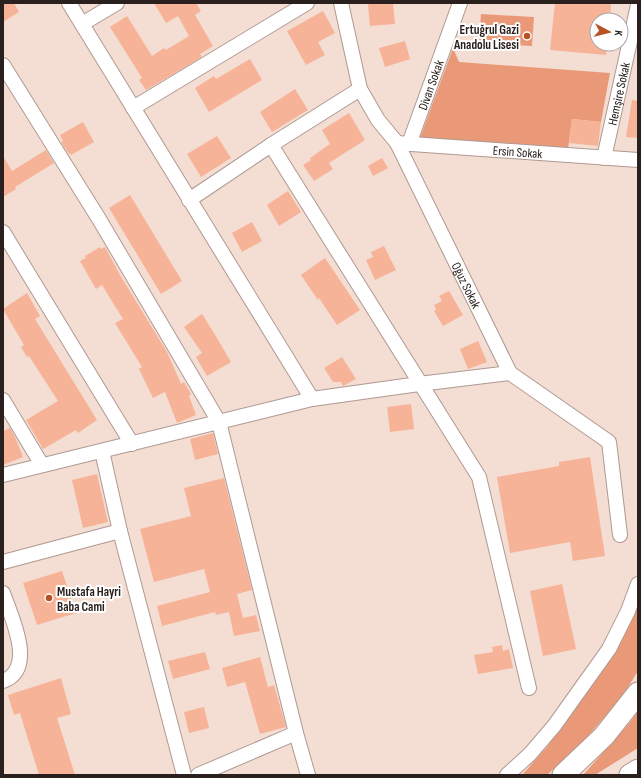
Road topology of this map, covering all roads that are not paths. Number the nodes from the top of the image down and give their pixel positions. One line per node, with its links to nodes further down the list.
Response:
1 (69, 3): 7 (street)
2 (117, 3): 7 (street)
3 (307, 3): 10 (street)
4 (341, 3): 9 (street, Oğuz Sokak)
5 (460, 3): 11 (street, Divan Sokak)
6 (638, 5): 13 (street, Hemşire Sokak)
7 (82, 24): 10 (street)
8 (3, 65): 21 (street)
9 (360, 89): 11 (street, Oğuz Sokak); 12 (street)
10 (133, 108): 15 (street)
11 (403, 143): 13 (street, Ersin Sokak); 17 (street, Oğuz Sokak)
12 (271, 146): 15 (street); 18 (street)
13 (604, 158): 14 (street, Ersin Sokak)
14 (638, 160)
15 (189, 200): 19 (street)
16 (3, 232): 22 (street)
17 (510, 373): 18 (street); 27 (street, Oğuz Sokak)
18 (419, 384): 19 (street); 32 (street)
19 (312, 399): 21 (street)
20 (3, 400): 24 (street)
21 (219, 422): 22 (street); 34 (street)
22 (132, 444): 23 (street)
23 (102, 451): 24 (street); 26 (street)
24 (42, 465): 25 (street)
25 (3, 475)
26 (120, 531): 28 (street); 36 (street)
27 (620, 536)
28 (3, 562)
29 (638, 584): 39 (street)
30 (3, 593): 31 (street)
31 (3, 681)
32 (529, 688)
33 (638, 693): 40 (highway)
34 (296, 733): 37 (street); 38 (street)
35 (638, 770): 41 (highway)
36 (184, 775)
37 (198, 775)
38 (308, 775)
39 (507, 775)
40 (563, 775)
41 (630, 775)

